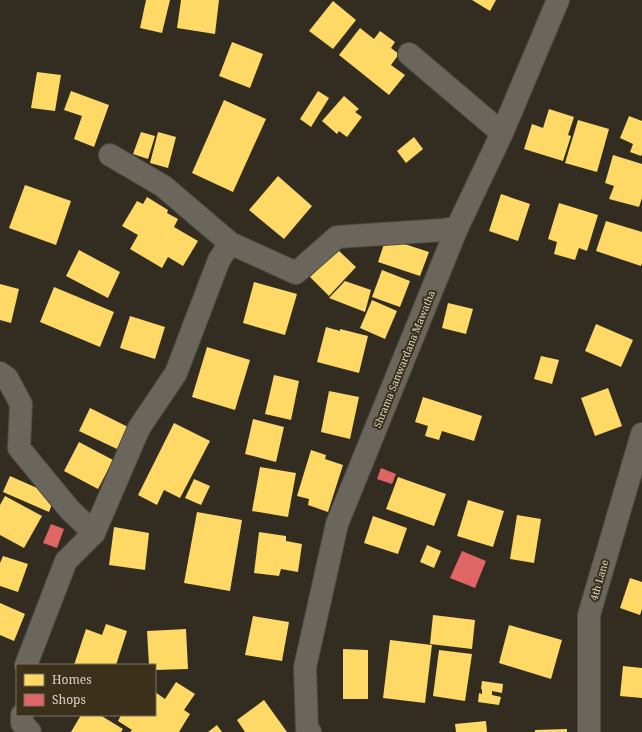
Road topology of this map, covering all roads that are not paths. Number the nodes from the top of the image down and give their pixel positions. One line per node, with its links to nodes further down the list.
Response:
1 (558, 0): 3 (street, Shrama Sanwardana Mawatha)
2 (409, 54): 3 (street)
3 (502, 133): 5 (street, Shrama Sanwardana Mawatha)
4 (110, 155): 6 (street)
5 (457, 228): 6 (street); 13 (street, Shrama Sanwardana Mawatha)
6 (230, 243): 9 (street)
7 (0, 373): 9 (street)
8 (642, 434): 14 (street, 4th Lane)
9 (94, 532): 10 (street)
10 (26, 664)
11 (22, 716): 12 (street)
12 (30, 732)
13 (310, 732)
14 (589, 732)

